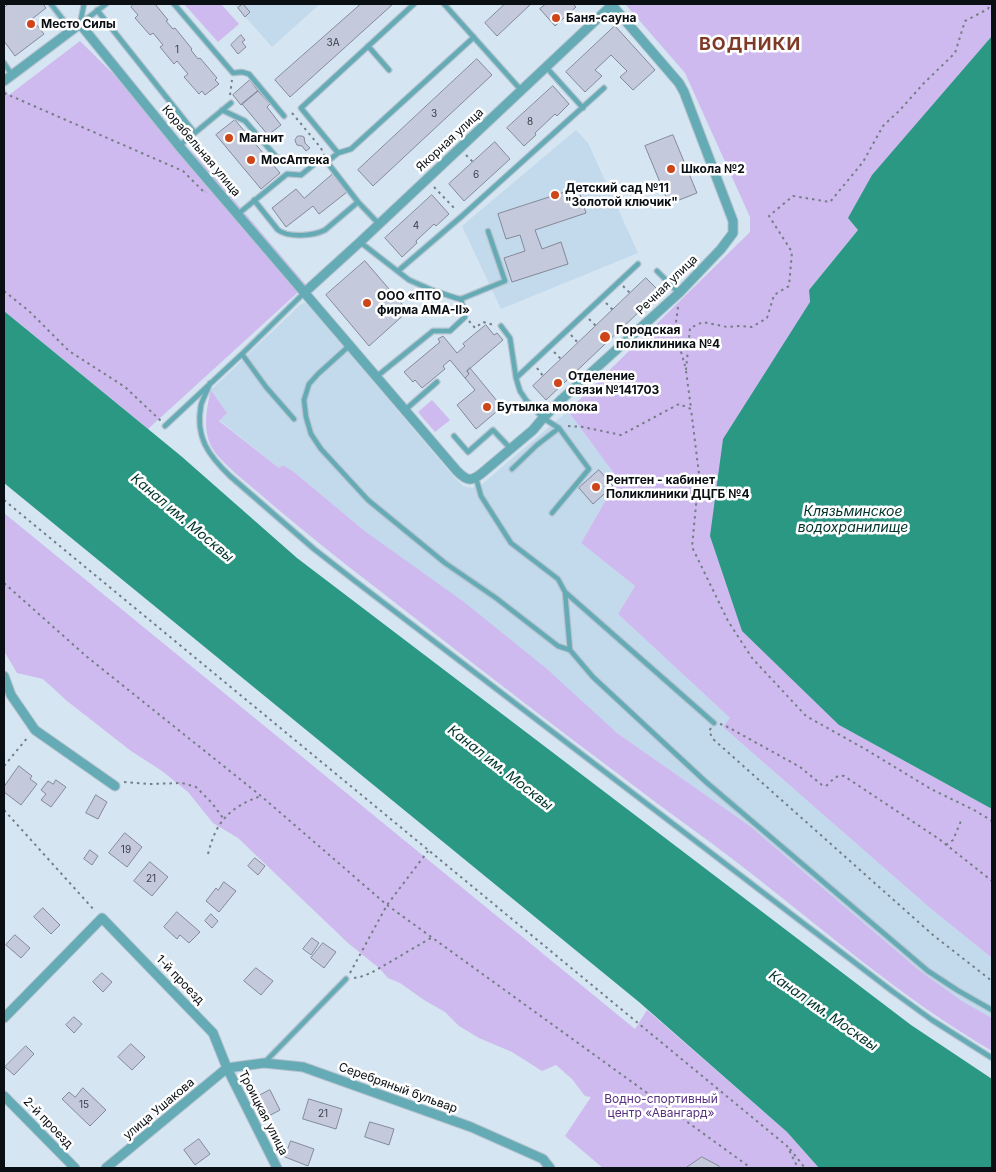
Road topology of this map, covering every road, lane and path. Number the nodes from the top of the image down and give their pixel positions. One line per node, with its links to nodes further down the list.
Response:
1 (51, 4): 11 (lane)
2 (84, 4): 10 (lane)
3 (106, 4): 9 (lane)
4 (174, 4): 17 (lane)
5 (414, 4): 13 (lane)
6 (444, 4): 12 (lane)
7 (612, 4): 15 (street, Якорная улица); 46 (street, Речная улица)
8 (990, 4): 52 (path)
9 (97, 10): 10 (lane); 27 (lane)
10 (80, 24): 11 (street); 28 (street, Корабельная улица)
11 (71, 30): 18 (street)
12 (474, 37): 21 (lane); 29 (lane)
13 (368, 46): 16 (lane); 29 (lane)
14 (4, 63): 18 (lane)
15 (546, 67): 21 (street, Якорная улица); 24 (lane)
16 (389, 70)
17 (233, 73): 23 (path); 26 (lane)
18 (12, 75): 19 (street)
19 (4, 81)
20 (604, 88): 24 (lane)
21 (521, 90): 32 (street, Якорная улица)
22 (4, 93): 33 (path)
23 (231, 103): 25 (lane)
24 (583, 108): 37 (lane)
25 (222, 110): 27 (lane); 30 (lane)
26 (284, 116)
27 (194, 132): 28 (lane)
28 (179, 146): 33 (street, Корабельная улица)
29 (338, 153): 31 (lane)
30 (279, 160)
31 (327, 162): 34 (lane); 35 (lane)
32 (427, 179): 37 (path); 38 (street, Якорная улица)
33 (214, 186): 36 (street, Корабельная улица)
34 (254, 200): 35 (lane); 36 (lane)
35 (358, 202): 38 (lane)
36 (238, 214): 45 (street, Корабельная улица)
37 (462, 216): 42 (lane)
38 (379, 224): 40 (street, Якорная улица)
39 (488, 231): 47 (lane)
40 (360, 242): 42 (lane); 45 (street, Якорная улица)
41 (638, 264): 54 (lane)
42 (398, 271): 47 (lane)
43 (657, 271): 46 (lane)
44 (4, 291): 61 (path)
45 (305, 292): 50 (street); 51 (lane)
46 (679, 293): 52 (path); 59 (street, Речная улица)
47 (461, 299): 48 (lane)
48 (465, 317): 49 (path); 53 (lane)
49 (501, 326): 54 (lane)
50 (349, 346): 53 (street); 71 (lane)
51 (242, 354): 56 (lane); 60 (lane)
52 (686, 370): 57 (path)
53 (376, 377): 58 (street)
54 (516, 378): 59 (lane)
55 (437, 382): 58 (lane)
56 (210, 383): 61 (lane); 93 (lane)
57 (691, 409): 62 (path); 81 (path)
58 (404, 410): 66 (street)
59 (543, 418): 62 (lane); 64 (street, Речная улица)
60 (294, 419)
61 (166, 426)
62 (558, 428): 65 (lane); 68 (lane)
63 (454, 436): 64 (lane)
64 (511, 449): 66 (street, Речная улица)
65 (512, 469)
66 (476, 478): 70 (lane)
67 (4, 500): 83 (path)
68 (552, 513)
69 (4, 583): 77 (path)
70 (565, 592): 71 (lane); 73 (lane)
71 (570, 650): 91 (lane)
72 (4, 676): 74 (street)
73 (714, 723): 82 (path); 90 (path)
74 (35, 730): 75 (path); 76 (street)
75 (4, 766)
76 (115, 786): 79 (path)
77 (262, 796): 79 (path); 86 (path)
78 (4, 810): 87 (path)
79 (223, 818): 84 (path)
80 (961, 821): 82 (path)
81 (992, 821)
82 (946, 845): 85 (path)
83 (429, 850): 86 (path); 97 (path)
84 (208, 854)
85 (992, 881)
86 (387, 905): 88 (path); 89 (path)
87 (102, 918): 92 (street); 95 (street, 1-й проезд)
88 (431, 937): 89 (path); 102 (path)
89 (346, 979): 94 (lane)
90 (992, 981)
91 (992, 1010)
92 (4, 1018)
93 (992, 1058)
94 (264, 1063): 95 (street, Серебряный бульвар); 101 (street, Серебряный бульвар)
95 (227, 1068): 99 (street, улица Ушакова); 100 (street, Троицкая улица)
96 (4, 1096): 98 (street, 2-й проезд)
97 (787, 1146): 103 (path); 104 (path)
98 (75, 1168)
99 (106, 1168)
100 (277, 1168)
101 (550, 1168)
102 (752, 1168)
103 (798, 1168)
104 (806, 1168)

